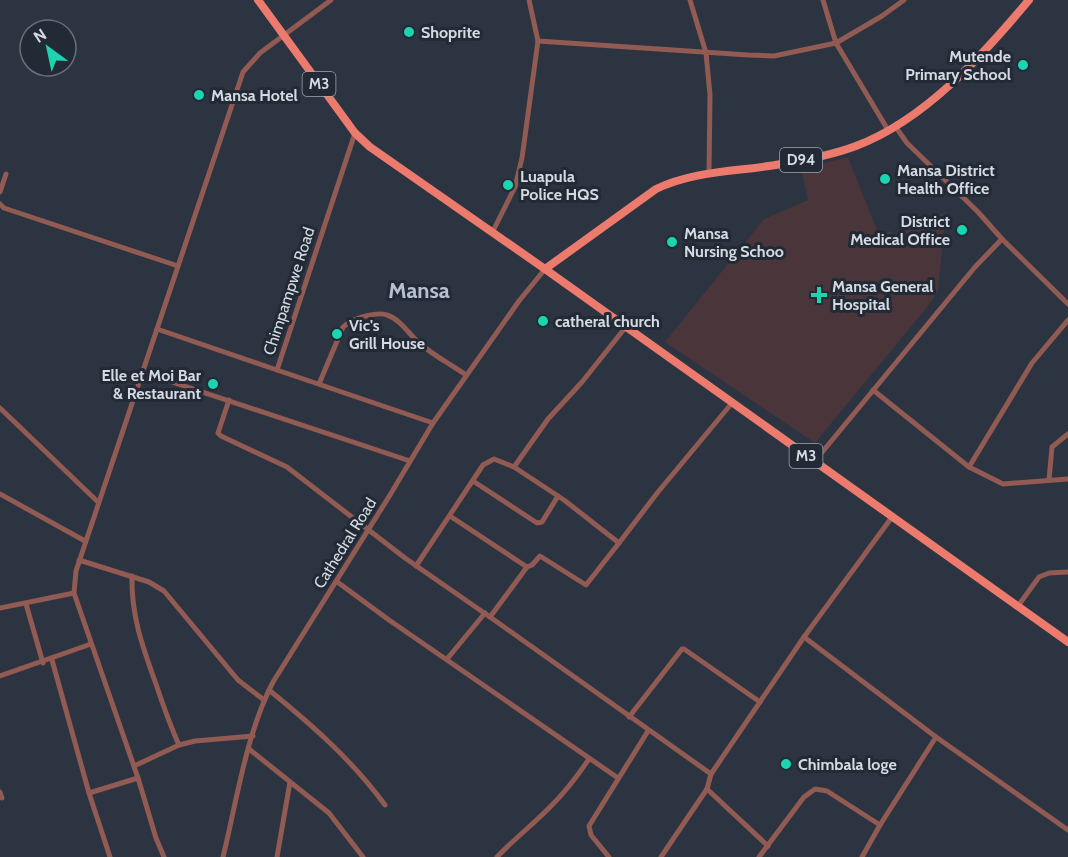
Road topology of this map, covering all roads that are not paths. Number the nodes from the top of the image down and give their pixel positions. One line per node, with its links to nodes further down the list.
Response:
1 (258, 0): 8 (main road, M3)
2 (331, 0): 8 (street)
3 (529, 0): 9 (street)
4 (690, 0): 11 (street)
5 (823, 0): 10 (street)
6 (904, 0): 10 (street)
7 (1029, 0): 12 (main road, D94)
8 (283, 35): 13 (main road, M3); 20 (street)
9 (538, 41): 11 (street); 18 (street)
10 (836, 43): 11 (street); 12 (street)
11 (706, 52): 14 (street)
12 (892, 128): 14 (main road, D94); 19 (street)
13 (356, 134): 18 (main road, M3); 26 (street, Chimpampwe Road)
14 (710, 173): 21 (main road, D94)
15 (6, 174): 16 (street)
16 (0, 192)
17 (0, 204): 20 (street)
18 (492, 234): 21 (main road, M3)
19 (1002, 239): 22 (street); 30 (street)
20 (178, 266): 24 (street)
21 (545, 269): 25 (main road, M3); 28 (street, Cathedral Road)
22 (1068, 304)
23 (1068, 320): 39 (street)
24 (157, 328): 26 (street); 27 (street)
25 (625, 328): 32 (main road, M3); 38 (street)
26 (277, 370): 29 (street, Chimpampwe Road)
27 (142, 372): 31 (street); 45 (street)
28 (466, 375): 29 (street); 34 (street, Cathedral Road)
29 (319, 384): 34 (street, Chimpampwe Road)
30 (873, 390): 37 (street); 39 (street)
31 (229, 400): 36 (street); 48 (street)
32 (732, 403): 37 (main road, M3); 50 (street)
33 (0, 408): 45 (street)
34 (433, 423): 36 (street, Cathedral Road)
35 (1068, 434): 41 (street)
36 (410, 461): 48 (street, Cathedral Road)
37 (814, 462): 47 (main road, M3)
38 (514, 467): 42 (street); 44 (street)
39 (969, 467): 41 (street)
40 (1068, 479): 41 (street)
41 (1049, 480)
42 (473, 481): 44 (street); 46 (street)
43 (0, 494): 49 (street)
44 (558, 496): 50 (street)
45 (98, 502): 49 (street)
46 (450, 516): 52 (street); 53 (street)
47 (892, 517): 59 (main road, M3); 62 (street)
48 (368, 531): 52 (street); 56 (street, Cathedral Road)
49 (85, 541): 51 (street)
50 (619, 543): 53 (street)
51 (79, 560): 55 (street); 57 (street)
52 (416, 566): 61 (street)
53 (527, 567): 61 (street)
54 (1068, 572): 59 (street)
55 (132, 576): 70 (street); 76 (street)
56 (336, 581): 65 (street); 69 (street, Cathedral Road)
57 (74, 593): 58 (street); 64 (street)
58 (26, 604): 60 (street); 67 (street)
59 (1018, 606): 63 (main road, M3)
60 (0, 608)
61 (488, 615): 65 (street); 72 (street)
62 (804, 637): 71 (street); 75 (street)
63 (1068, 642)
64 (92, 644): 66 (street); 79 (street)
65 (447, 659): 78 (street)
66 (52, 660): 67 (street); 85 (street)
67 (43, 663): 68 (street)
68 (0, 676)
69 (269, 690): 70 (street, Cathedral Road); 86 (street)
70 (264, 700): 74 (street, Cathedral Road)
71 (760, 702): 72 (street); 80 (street)
72 (629, 717): 73 (street)
73 (648, 730): 80 (street); 82 (street)
74 (253, 736): 76 (street); 77 (street, Cathedral Road)
75 (936, 737): 87 (street); 88 (street)
76 (179, 745): 79 (street)
77 (249, 749): 83 (street); 92 (street, Cathedral Road)
78 (589, 759): 82 (street); 95 (street)
79 (134, 766): 81 (street)
80 (711, 774): 84 (street)
81 (138, 778): 85 (street); 91 (street)
82 (618, 778): 96 (street)
83 (290, 782): 93 (street); 94 (street)
84 (707, 789): 89 (street); 97 (street)
85 (89, 793): 90 (street)
86 (385, 805)
87 (880, 825): 89 (street); 99 (street)
88 (1068, 830)
89 (768, 846): 98 (street)
90 (110, 857)
91 (164, 857)
92 (223, 857)
93 (277, 857)
94 (363, 857)
95 (497, 857)
96 (609, 857)
97 (661, 857)
98 (759, 857)
99 (862, 857)

